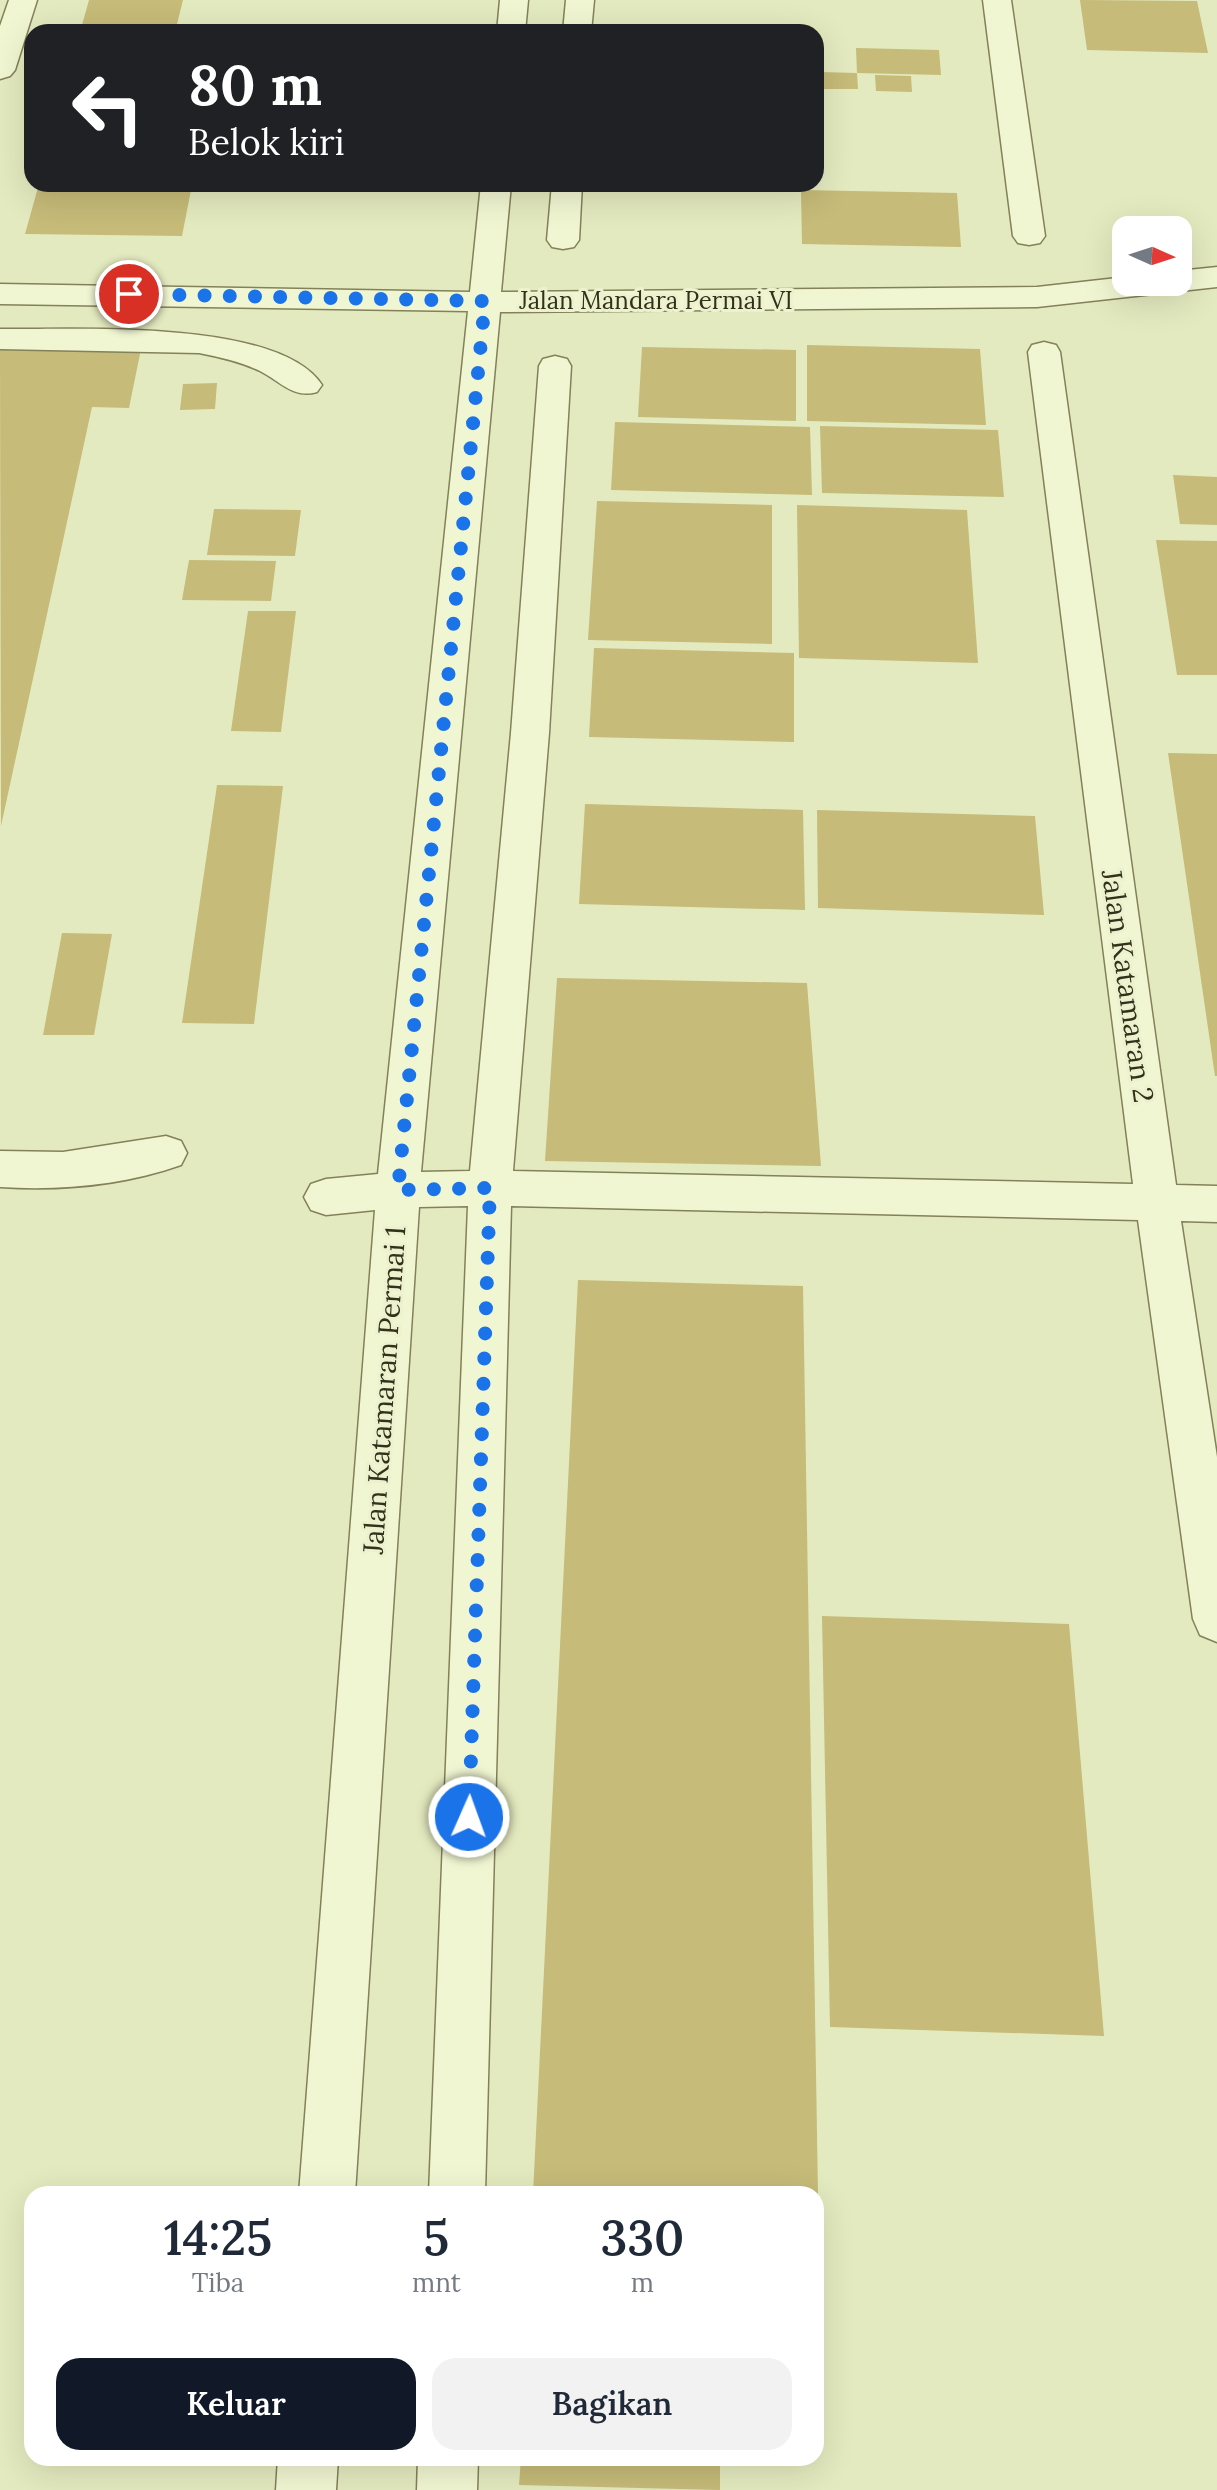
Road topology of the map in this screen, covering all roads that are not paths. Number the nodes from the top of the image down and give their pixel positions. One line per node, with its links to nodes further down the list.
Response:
1 (23, 0): 7 (street)
2 (514, 0): 5 (street)
3 (580, 0): 6 (street)
4 (997, 0): 10 (street)
5 (512, 24)
6 (578, 24)
7 (0, 70)
8 (495, 192): 16 (street, Jalan Katamaran Permai 1)
9 (566, 192): 11 (street)
10 (1029, 236)
11 (563, 240)
12 (1217, 277): 13 (street)
13 (1192, 280)
14 (1112, 288): 16 (street, Jalan Mandara Permai VI)
15 (0, 294): 16 (street, Jalan Mandara Permai VI)
16 (485, 301): 24 (street, Jalan Katamaran Permai 1)
17 (0, 339): 20 (street)
18 (1044, 352): 26 (street, Jalan Katamaran 2)
19 (555, 366): 23 (street)
20 (305, 385)
21 (166, 1153): 22 (street)
22 (0, 1169)
23 (490, 1188): 24 (street); 26 (street); 30 (street)
24 (398, 1190): 25 (street); 29 (street, Jalan Katamaran Permai 1)
25 (326, 1197)
26 (1157, 1203): 27 (street); 28 (street, Jalan Katamaran 2)
27 (1217, 1204)
28 (1217, 1619)
29 (328, 2186)
30 (457, 2186)
31 (308, 2466): 33 (street)
32 (448, 2466): 34 (street)
33 (306, 2490)
34 (447, 2490)

